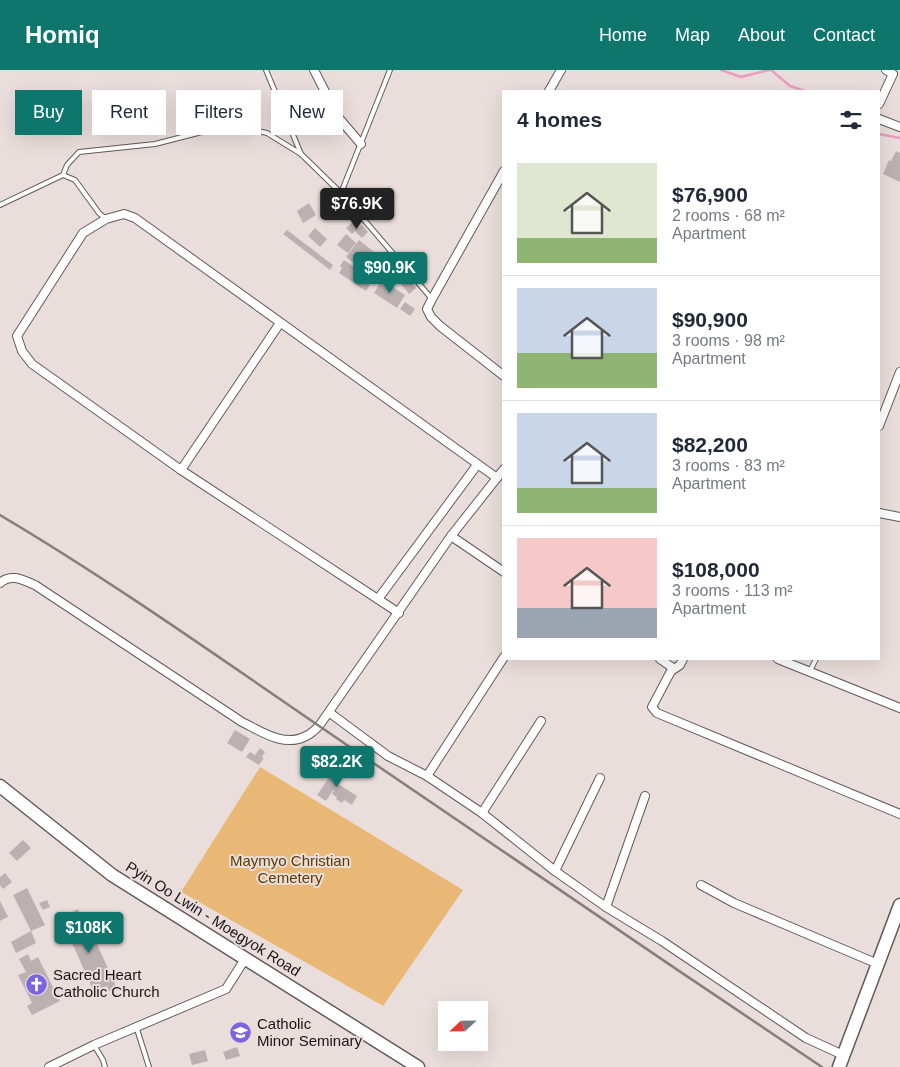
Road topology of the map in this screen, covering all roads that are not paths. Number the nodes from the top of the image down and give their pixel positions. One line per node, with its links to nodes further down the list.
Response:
1 (266, 70): 11 (lane)
2 (314, 70): 10 (street)
3 (390, 70): 10 (lane)
4 (561, 70): 6 (street)
5 (886, 70): 7 (street)
6 (550, 90)
7 (880, 102)
8 (880, 118): 9 (street)
9 (900, 127)
10 (361, 144): 14 (lane)
11 (301, 154): 12 (lane); 14 (lane)
12 (63, 175): 15 (lane); 16 (lane)
13 (502, 175): 17 (street)
14 (341, 193): 17 (lane)
15 (0, 205)
16 (106, 219): 18 (street); 23 (street)
17 (432, 299): 20 (street)
18 (280, 323): 22 (street); 23 (street)
19 (900, 372): 21 (street)
20 (502, 374)
21 (880, 423)
22 (477, 465): 25 (street); 31 (street)
23 (181, 470): 31 (street)
24 (502, 471): 25 (street)
25 (497, 478): 28 (street)
26 (880, 513): 27 (street)
27 (900, 517)
28 (451, 536): 29 (street); 32 (street)
29 (502, 571)
30 (0, 583): 41 (street)
31 (378, 599): 32 (street)
32 (399, 613): 41 (street)
33 (502, 659): 43 (street)
34 (661, 660): 38 (street)
35 (682, 660): 38 (street)
36 (781, 660): 39 (street)
37 (816, 660): 39 (lane)
38 (673, 668): 48 (street)
39 (810, 671): 40 (street)
40 (900, 708)
41 (330, 712): 43 (street)
42 (542, 721): 47 (street)
43 (428, 776): 47 (street)
44 (600, 778): 49 (street)
45 (0, 786): 53 (main road, Pyin Oo Lwin - Moegyok Road)
46 (644, 796): 52 (street)
47 (482, 813): 49 (street)
48 (900, 814)
49 (555, 871): 52 (street)
50 (701, 885): 54 (street)
51 (900, 905): 54 (main road)
52 (606, 907): 57 (street)
53 (245, 959): 55 (street); 61 (main road, Pyin Oo Lwin - Moegyok Road)
54 (878, 964): 57 (main road)
55 (136, 1026): 56 (street); 60 (lane)
56 (94, 1045): 58 (street); 59 (lane)
57 (841, 1061)
58 (53, 1066)
59 (105, 1067)
60 (149, 1067)
61 (418, 1067)

